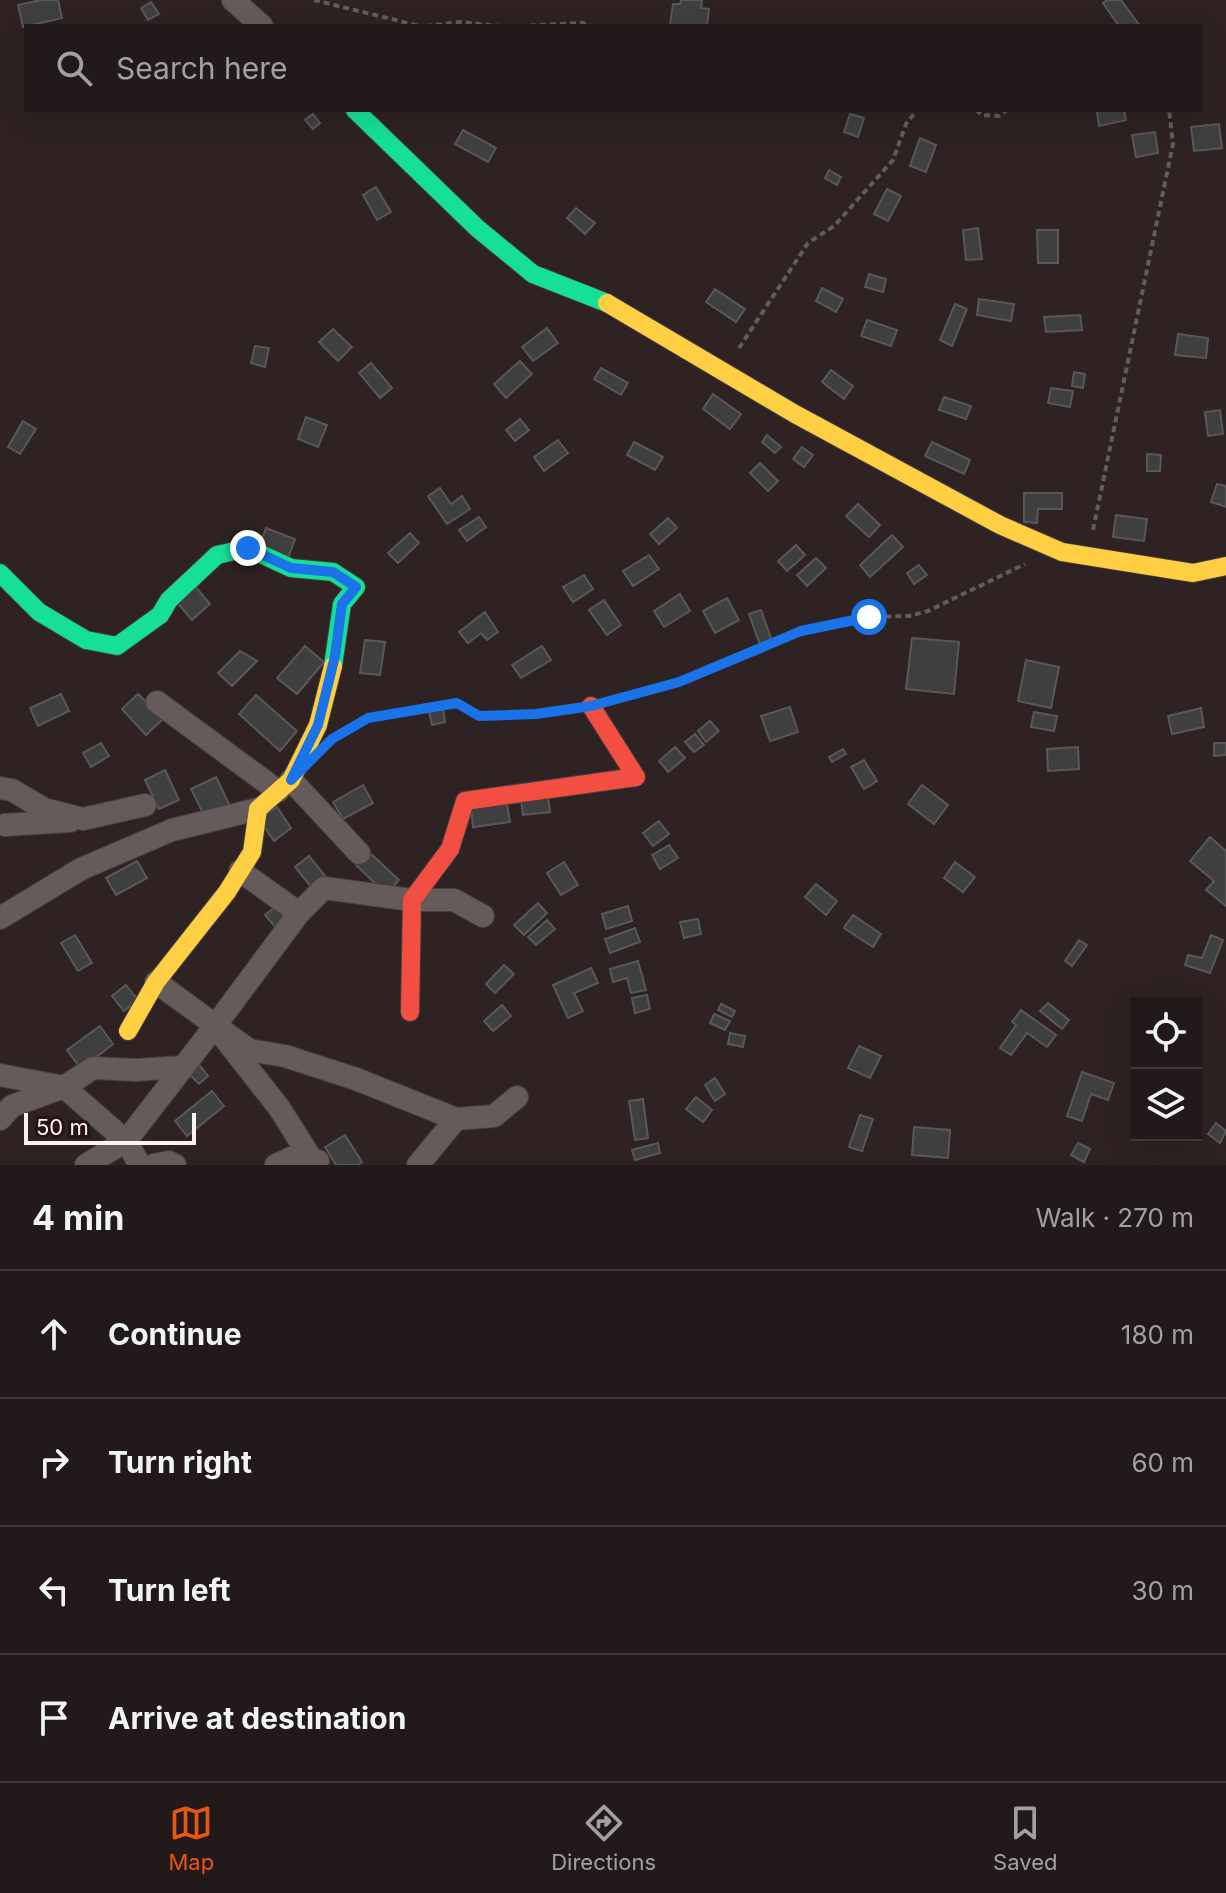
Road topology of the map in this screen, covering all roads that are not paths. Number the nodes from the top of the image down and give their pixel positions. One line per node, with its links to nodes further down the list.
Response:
1 (233, 0): 2 (street)
2 (260, 24)
3 (357, 112): 4 (street)
4 (1226, 566)
5 (0, 573): 8 (street)
6 (157, 702): 8 (street)
7 (591, 706): 16 (street)
8 (284, 785): 11 (street); 14 (street)
9 (0, 788): 12 (street)
10 (145, 805): 12 (street)
11 (258, 809): 15 (street); 19 (street)
12 (83, 819): 13 (street)
13 (5, 825)
14 (359, 853)
15 (240, 871): 17 (street); 20 (street)
16 (412, 900): 17 (street); 18 (street); 21 (street)
17 (299, 913): 22 (street)
18 (483, 916)
19 (0, 918)
20 (156, 982): 22 (street); 23 (street)
21 (410, 1012)
22 (215, 1026): 24 (street); 29 (street); 35 (street)
23 (128, 1031)
24 (183, 1067): 26 (street); 30 (street)
25 (0, 1075): 26 (street)
26 (64, 1087): 28 (street); 30 (street)
27 (517, 1097): 29 (street)
28 (0, 1119)
29 (456, 1119): 36 (street)
30 (126, 1141): 31 (street); 32 (street)
31 (86, 1165)
32 (140, 1165)
33 (154, 1165): 34 (street)
34 (175, 1165)
35 (276, 1165)
36 (418, 1165)

